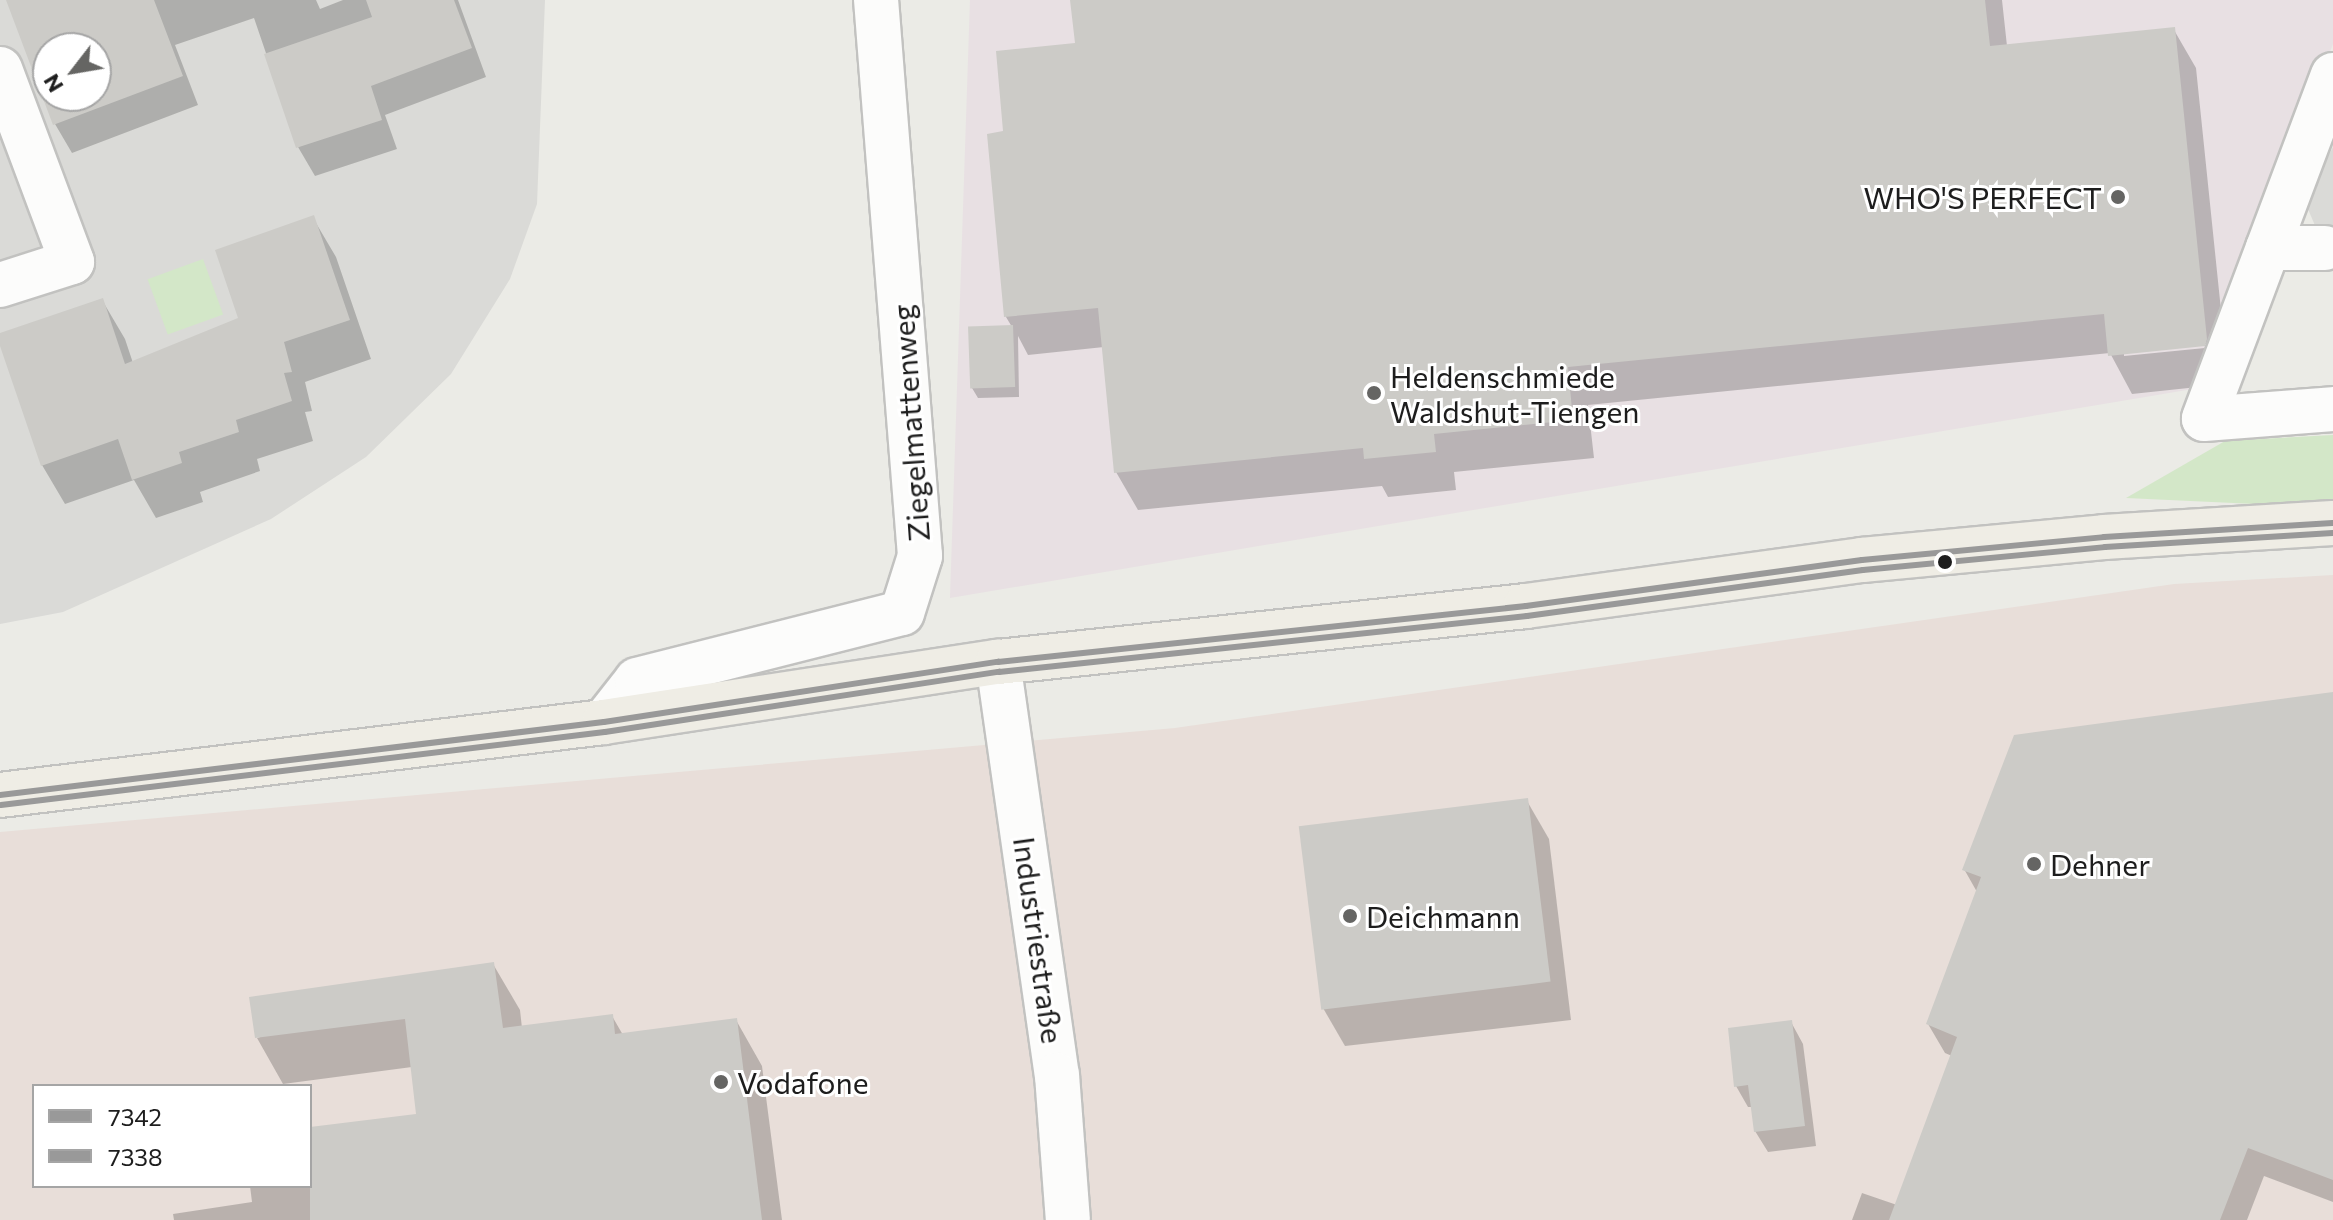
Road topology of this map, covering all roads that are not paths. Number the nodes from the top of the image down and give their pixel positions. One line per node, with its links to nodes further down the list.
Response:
1 (876, 0): 10 (street, Ziegelmattenweg)
2 (0, 69): 6 (street)
3 (2333, 75): 4 (street)
4 (2268, 248): 5 (street); 7 (street)
5 (2325, 248)
6 (0, 285)
7 (2333, 409)
8 (2333, 523): 9 (main road)
9 (998, 662): 10 (main road); 12 (street, Industriestraße)
10 (604, 722): 11 (main road)
11 (0, 795)
12 (1068, 1220)

